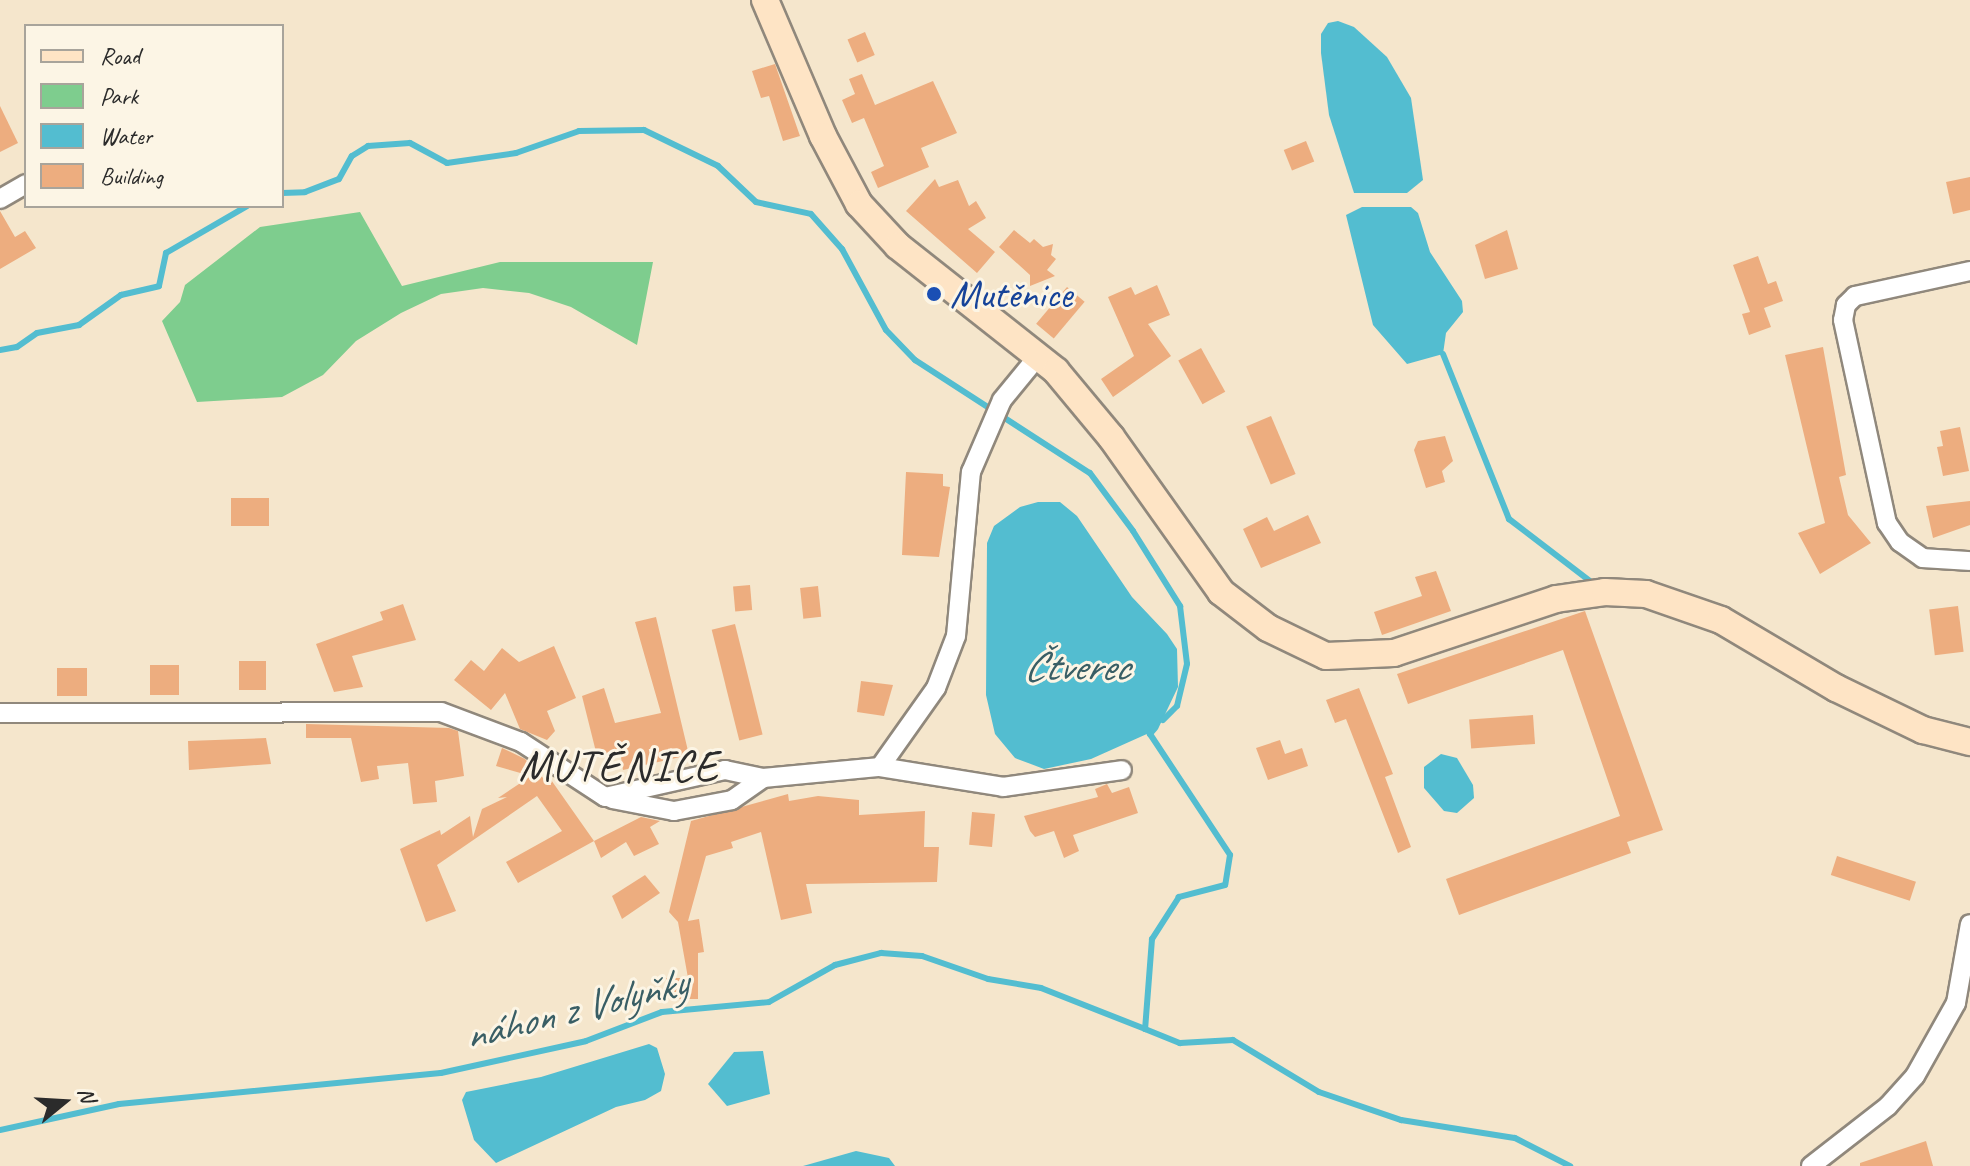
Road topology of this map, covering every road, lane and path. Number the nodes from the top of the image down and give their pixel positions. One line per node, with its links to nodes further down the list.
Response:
1 (765, 0): 5 (street)
2 (24, 185): 3 (street)
3 (0, 199)
4 (1970, 271): 6 (street)
5 (1039, 355): 8 (street); 9 (street)
6 (1970, 561)
7 (0, 713): 12 (street)
8 (1970, 742)
9 (880, 767): 10 (street); 11 (street)
10 (1122, 770)
11 (763, 778): 12 (street); 12 (street)
12 (605, 797)
13 (1970, 924): 14 (street)
14 (1811, 1166)

